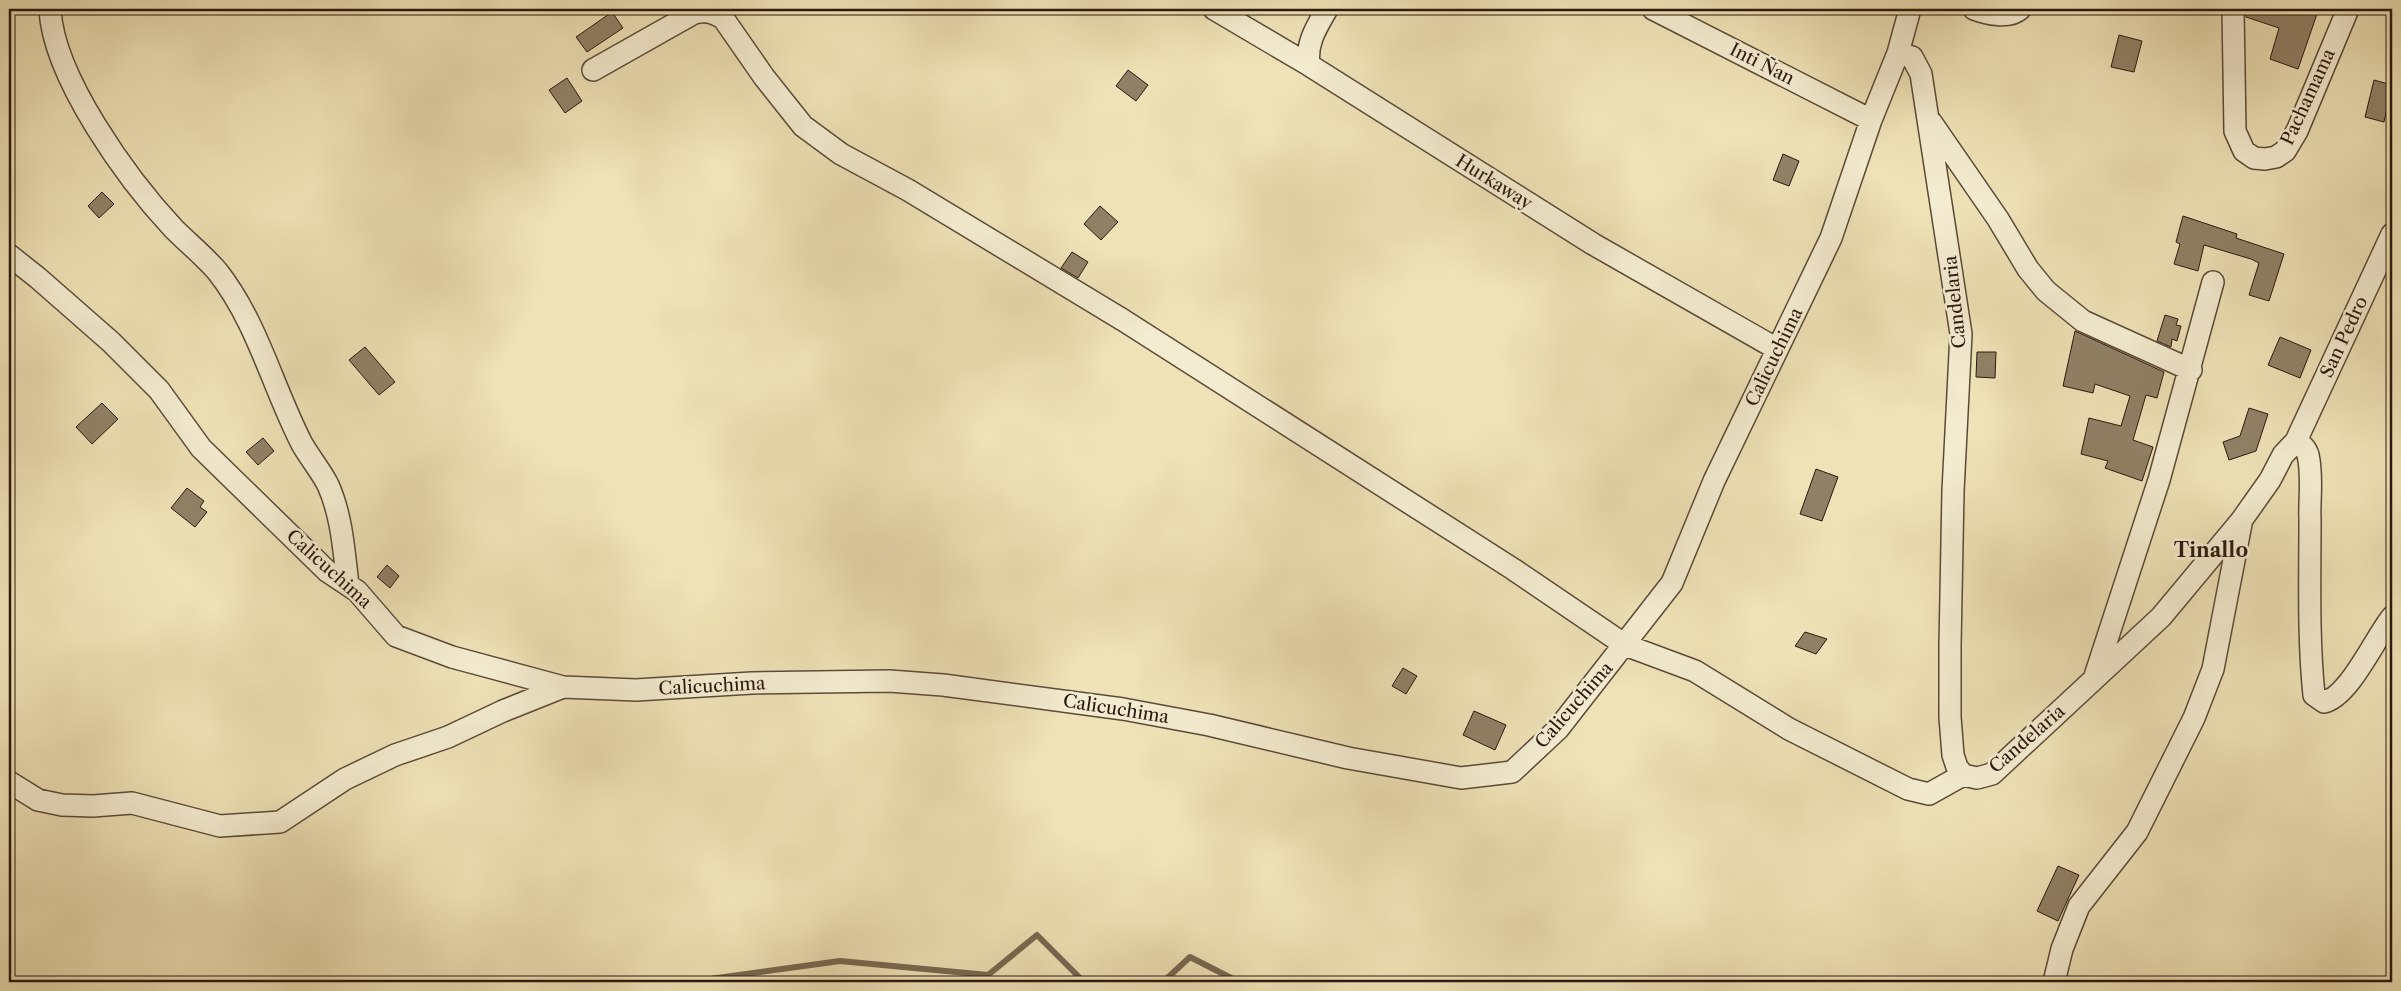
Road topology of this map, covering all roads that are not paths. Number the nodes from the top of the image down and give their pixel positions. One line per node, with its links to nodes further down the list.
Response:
1 (50, 9): 22 (street)
2 (1214, 9): 11 (street, Hurkaway)
3 (1327, 9): 11 (street)
4 (1653, 9): 14 (street, Inti Ñan)
5 (1910, 9): 10 (street, Calicuchima)
6 (1974, 9): 7 (street)
7 (2020, 9)
8 (2233, 9): 9 (street, Pachamama)
9 (2348, 9)
10 (1898, 53): 13 (street, Candelaria); 14 (street, Calicuchima)
11 (1309, 65): 18 (street, Hurkaway)
12 (593, 70): 24 (street)
13 (1928, 117): 19 (street); 27 (street, Candelaria)
14 (1871, 120): 18 (street, Calicuchima)
15 (2392, 234): 20 (street, San Pedro)
16 (9, 255): 22 (street, Calicuchima)
17 (2213, 282): 19 (street)
18 (1777, 349): 24 (street, Calicuchima)
19 (2191, 370): 25 (street)
20 (2296, 441): 21 (street, Candelaria); 23 (street)
21 (2242, 521): 25 (street, Candelaria); 29 (street)
22 (348, 585): 26 (street, Calicuchima)
23 (2392, 617)
24 (1625, 645): 26 (street, Calicuchima); 27 (street)
25 (2095, 676): 27 (street, Candelaria)
26 (563, 687): 28 (street)
27 (1963, 775)
28 (9, 782)
29 (2054, 982)

